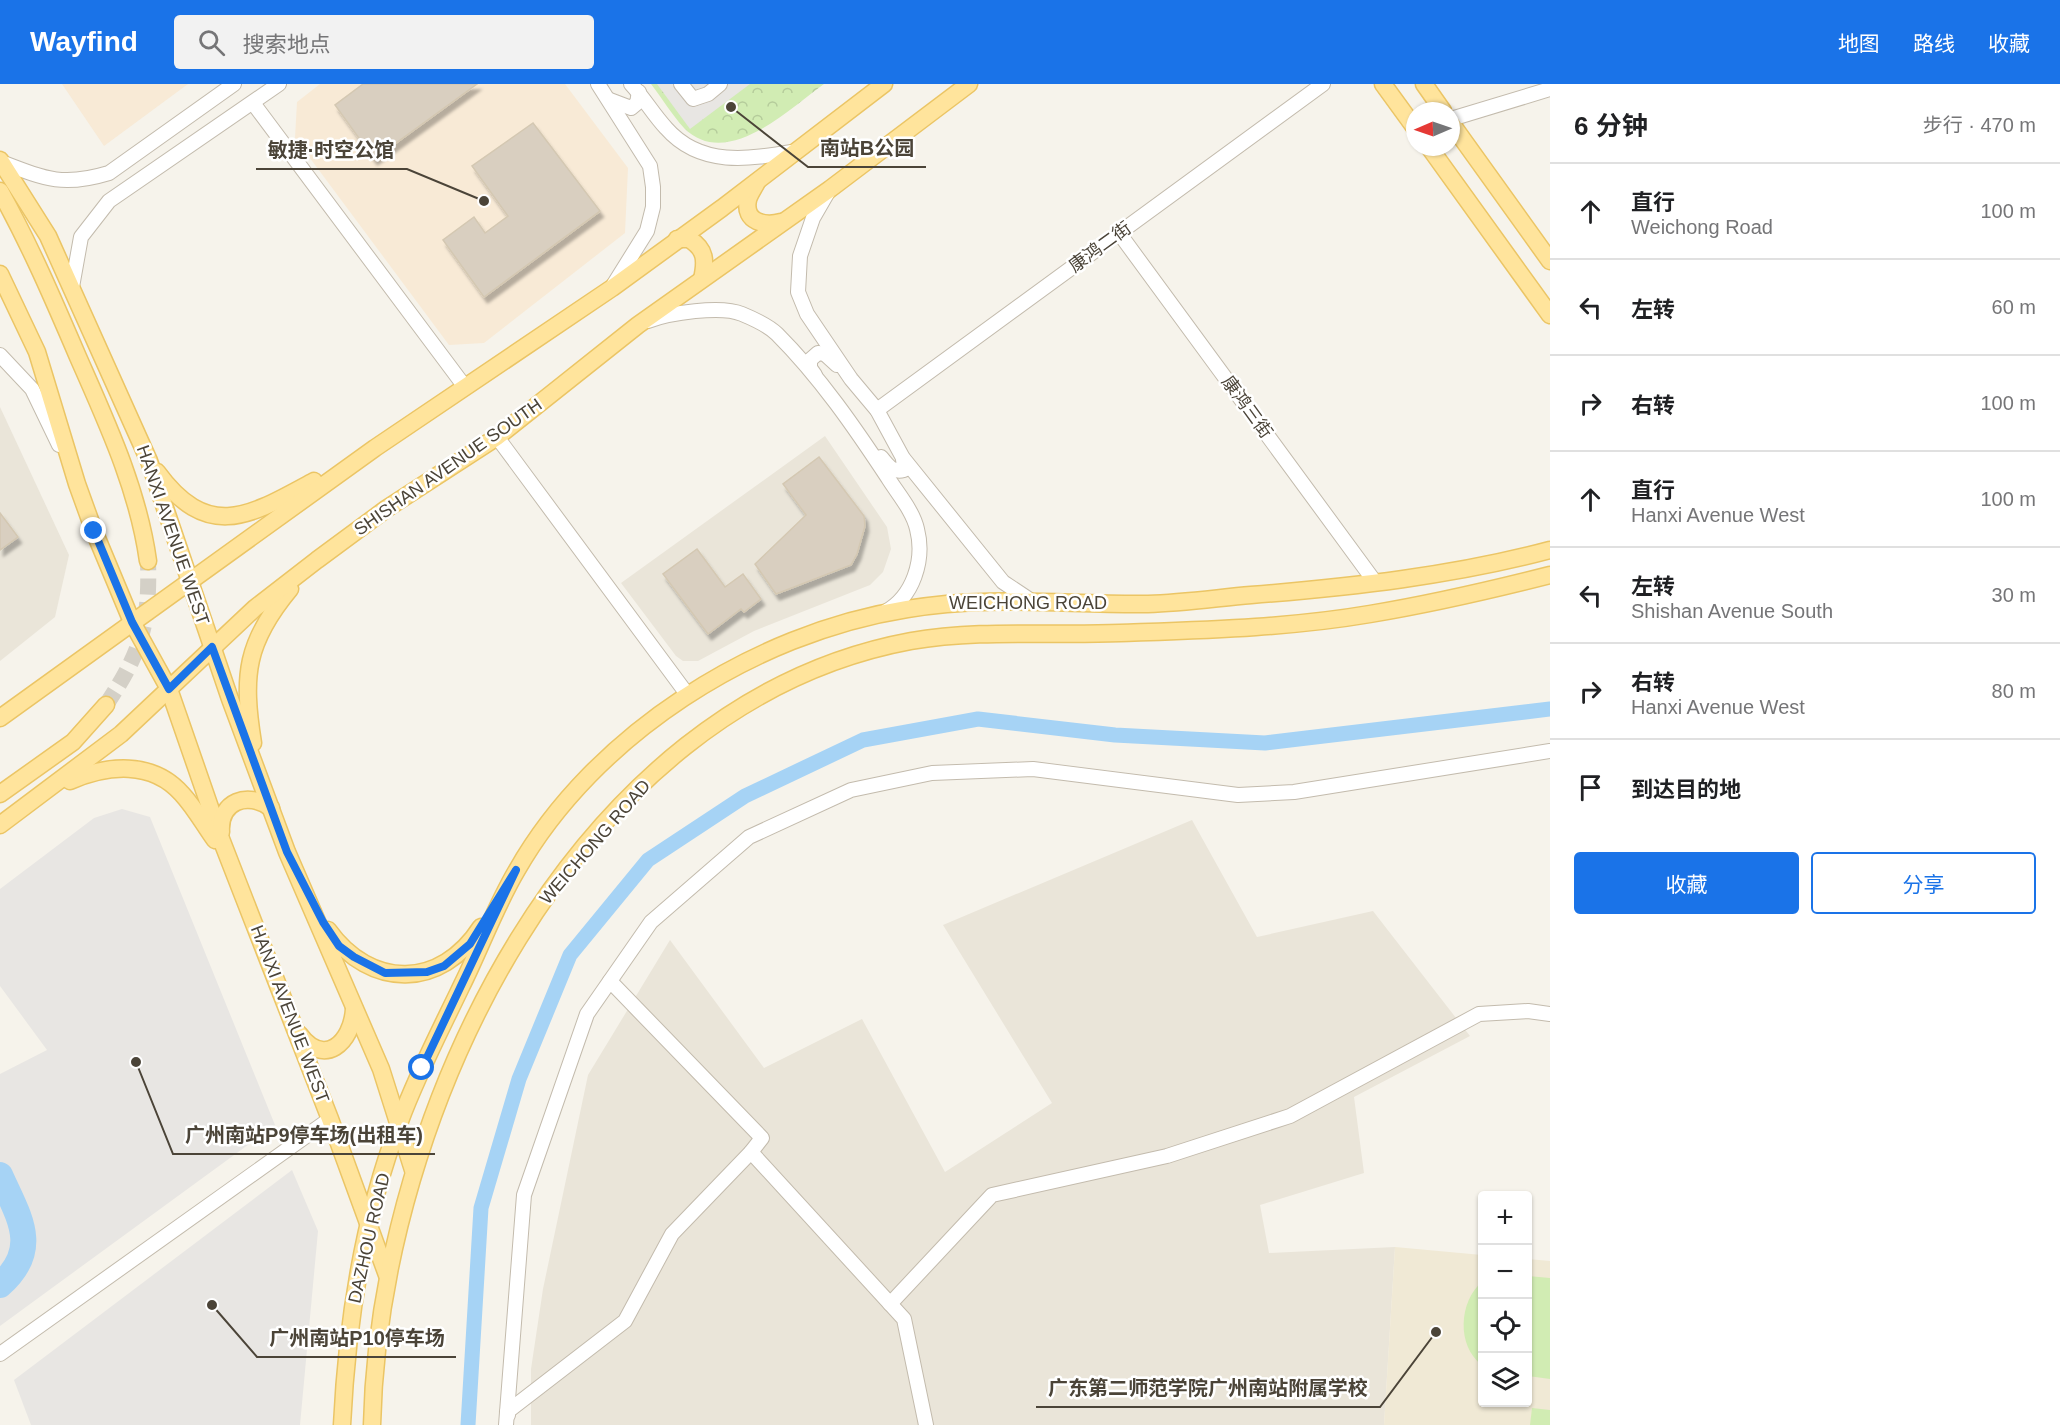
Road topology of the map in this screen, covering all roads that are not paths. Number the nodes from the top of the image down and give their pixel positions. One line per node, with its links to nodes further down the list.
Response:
1 (234, 84): 21 (street)
2 (279, 84): 14 (street)
3 (598, 84): 13 (street)
4 (681, 84): 5 (street)
5 (720, 84)
6 (884, 84): 19 (main road)
7 (969, 84): 23 (main road, SHISHAN AVENUE SOUTH)
8 (1323, 84): 26 (street, 康鸿二街)
9 (1383, 84): 16 (main road)
10 (1424, 84): 15 (main road)
11 (635, 88): 13 (street); 19 (street)
12 (1550, 89): 17 (street)
13 (608, 99): 32 (street)
14 (253, 102): 31 (street); 38 (street)
15 (1437, 102)
16 (1406, 116)
17 (1460, 118)
18 (1460, 134): 28 (main road)
19 (797, 151): 22 (main road)
20 (1435, 156): 33 (main road)
21 (1, 161): 31 (main road, HANXI AVENUE WEST)
22 (757, 182): 25 (main road); 27 (main road)
23 (830, 189): 25 (main road, SHISHAN AVENUE SOUTH); 36 (street)
24 (0, 191): 48 (main road)
25 (783, 221): 30 (main road, SHISHAN AVENUE SOUTH)
26 (1119, 233): 39 (street, 康鸿二街); 51 (street, 康鸿三街)
27 (677, 239): 30 (main road); 32 (main road)
28 (1550, 261)
29 (0, 274): 45 (main road, HANXI AVENUE WEST)
30 (702, 279): 34 (main road, SHISHAN AVENUE SOUTH)
31 (72, 287): 44 (main road, HANXI AVENUE WEST)
32 (612, 288): 38 (main road)
33 (1550, 315)
34 (638, 325): 37 (street); 40 (main road, SHISHAN AVENUE SOUTH)
35 (0, 355): 45 (street)
36 (851, 379): 37 (street); 39 (street)
37 (818, 380): 41 (street)
38 (465, 387): 42 (main road)
39 (878, 411): 43 (street)
40 (497, 437): 47 (main road, SHISHAN AVENUE SOUTH); 57 (street)
41 (866, 445): 43 (street); 53 (street)
42 (375, 448): 44 (main road); 50 (main road)
43 (903, 458): 52 (street)
44 (149, 461): 50 (main road, HANXI AVENUE WEST)
45 (76, 484): 54 (main road, HANXI AVENUE WEST)
46 (1550, 550): 51 (main road, WEICHONG ROAD)
47 (316, 560): 55 (main road, SHISHAN AVENUE SOUTH); 61 (main road)
48 (148, 561)
49 (1550, 575): 71 (main road, WEICHONG ROAD)
50 (190, 581): 54 (main road); 55 (main road, HANXI AVENUE WEST)
51 (1375, 582): 52 (main road, WEICHONG ROAD)
52 (1030, 600): 53 (main road, WEICHONG ROAD)
53 (884, 613): 57 (main road, WEICHONG ROAD)
54 (132, 622): 56 (main road, HANXI AVENUE WEST); 59 (main road)
55 (212, 647): 56 (main road, SHISHAN AVENUE SOUTH); 61 (main road, HANXI AVENUE WEST)
56 (169, 689): 63 (main road, SHISHAN AVENUE SOUTH); 66 (main road, HANXI AVENUE WEST)
57 (687, 694): 69 (main road, WEICHONG ROAD)
58 (106, 705): 62 (main road)
59 (0, 718)
60 (1550, 751): 72 (street)
61 (262, 784): 64 (main road, HANXI AVENUE WEST)
62 (0, 794)
63 (34, 800): 65 (main road, SHISHAN AVENUE SOUTH); 68 (main road)
64 (271, 808): 66 (main road); 67 (main road, HANXI AVENUE WEST)
65 (0, 825)
66 (221, 839): 68 (main road, HANXI AVENUE WEST)
67 (287, 852): 69 (main road); 73 (main road, HANXI AVENUE WEST)
68 (231, 862): 75 (main road, HANXI AVENUE WEST)
69 (516, 870): 70 (main road, WEICHONG ROAD)
70 (471, 968): 71 (main road); 77 (main road, WEICHONG ROAD)
71 (493, 981): 79 (main road, WEICHONG ROAD)
72 (610, 981): 78 (street); 84 (street)
73 (354, 1007): 75 (main road); 77 (main road, HANXI AVENUE WEST)
74 (1550, 1014): 82 (street)
75 (297, 1031): 76 (main road, HANXI AVENUE WEST)
76 (330, 1119): 80 (main road, HANXI AVENUE WEST); 83 (street)
77 (398, 1124): 79 (main road, HANXI AVENUE WEST); 80 (main road, DAZHOU ROAD)
78 (751, 1152): 82 (street); 84 (street)
79 (413, 1170): 81 (main road, DAZHOU ROAD)
80 (369, 1222): 81 (main road, HANXI AVENUE WEST); 85 (main road, DAZHOU ROAD)
81 (387, 1276): 86 (main road, DAZHOU ROAD)
82 (890, 1304): 88 (street)
83 (0, 1354)
84 (507, 1418): 87 (street)
85 (342, 1425)
86 (372, 1425)
87 (512, 1425)
88 (926, 1425)

